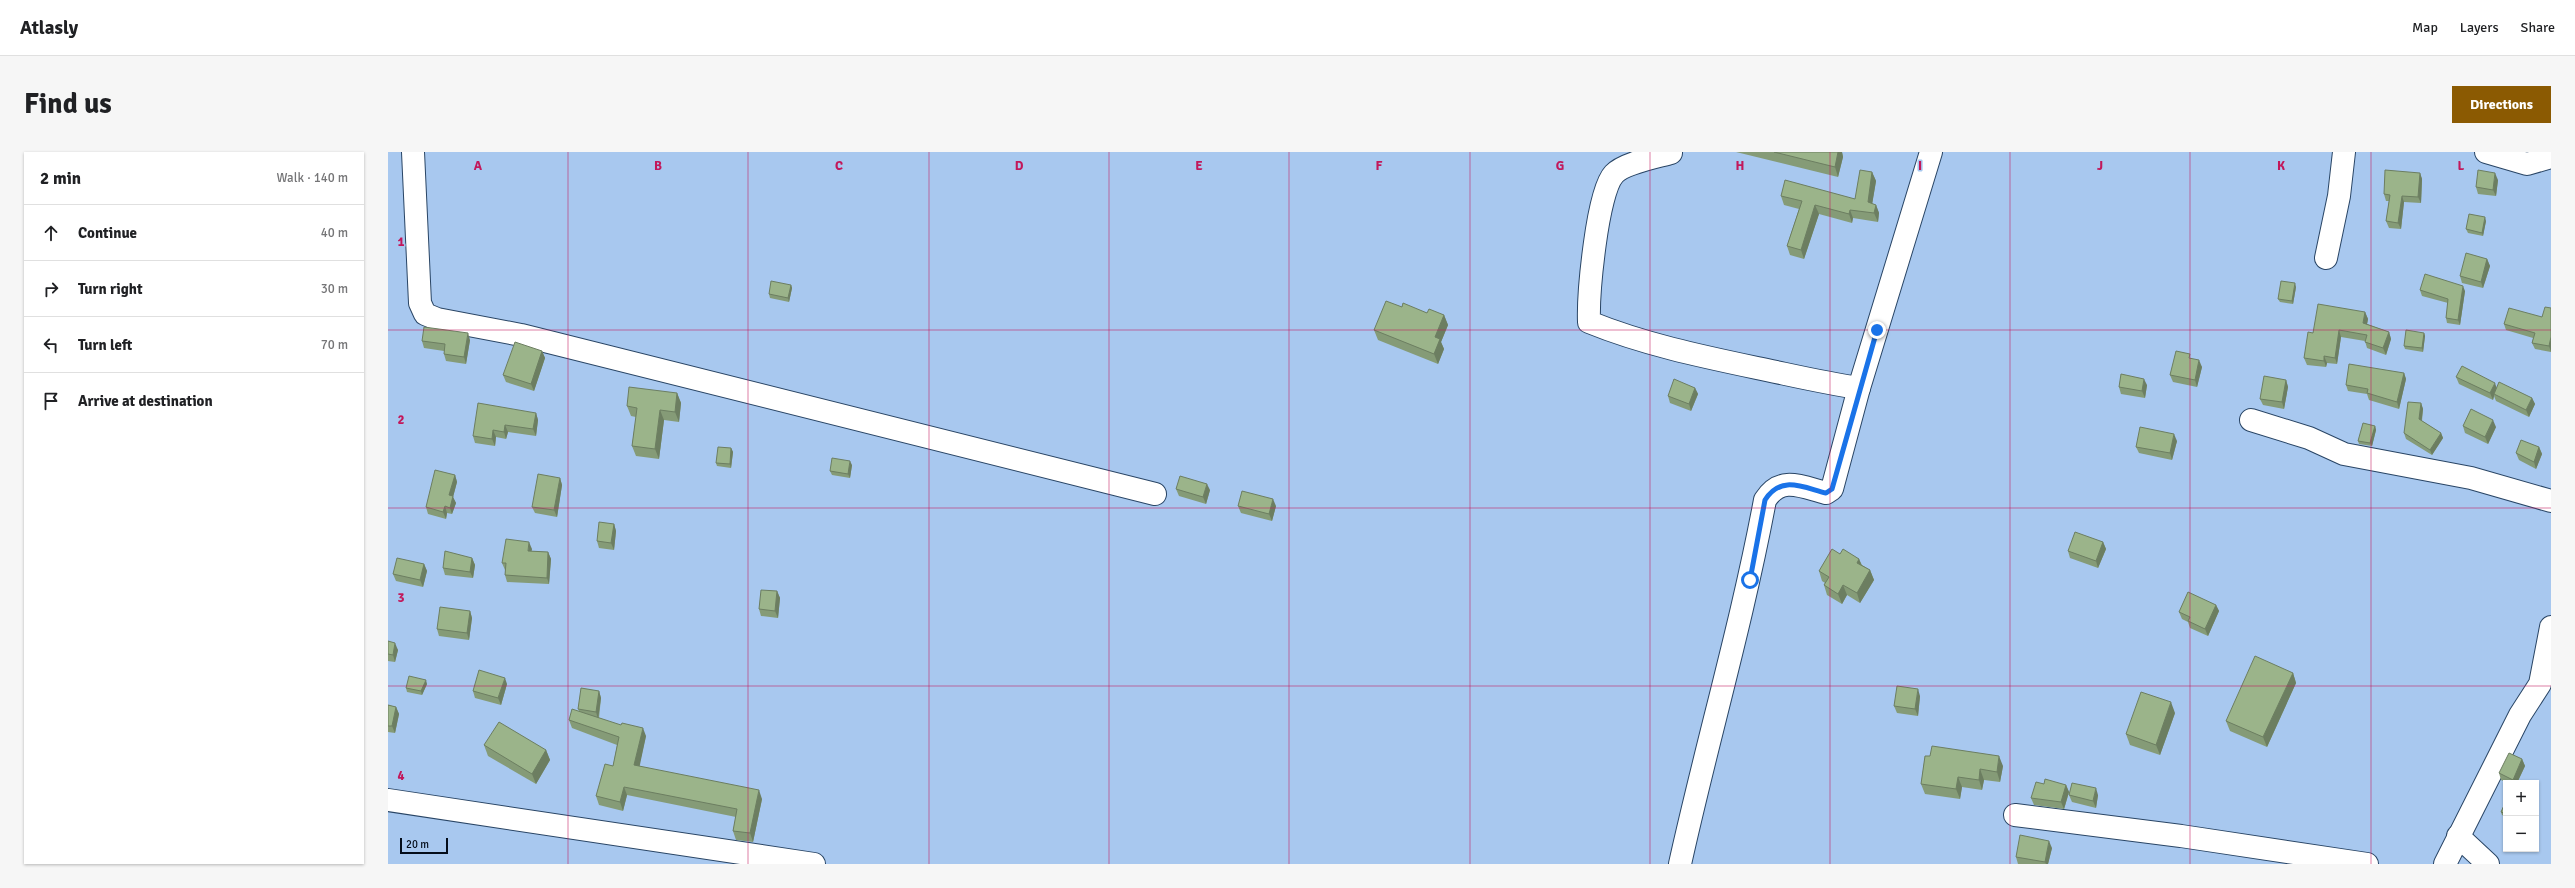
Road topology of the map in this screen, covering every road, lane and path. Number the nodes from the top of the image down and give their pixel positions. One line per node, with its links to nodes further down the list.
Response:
1 (413, 152): 10 (street)
2 (1931, 152): 8 (street)
3 (2344, 152): 7 (street)
4 (2486, 152): 6 (street)
5 (1671, 153): 8 (street)
6 (2551, 157)
7 (2326, 258)
8 (1859, 388): 17 (street)
9 (2251, 420): 11 (street)
10 (1155, 494)
11 (2551, 501)
12 (2551, 627): 15 (street)
13 (388, 800): 16 (street)
14 (2015, 815): 18 (street)
15 (2458, 836): 19 (street); 20 (street)
16 (814, 864)
17 (1680, 864)
18 (2367, 864)
19 (2445, 864)
20 (2488, 864)

